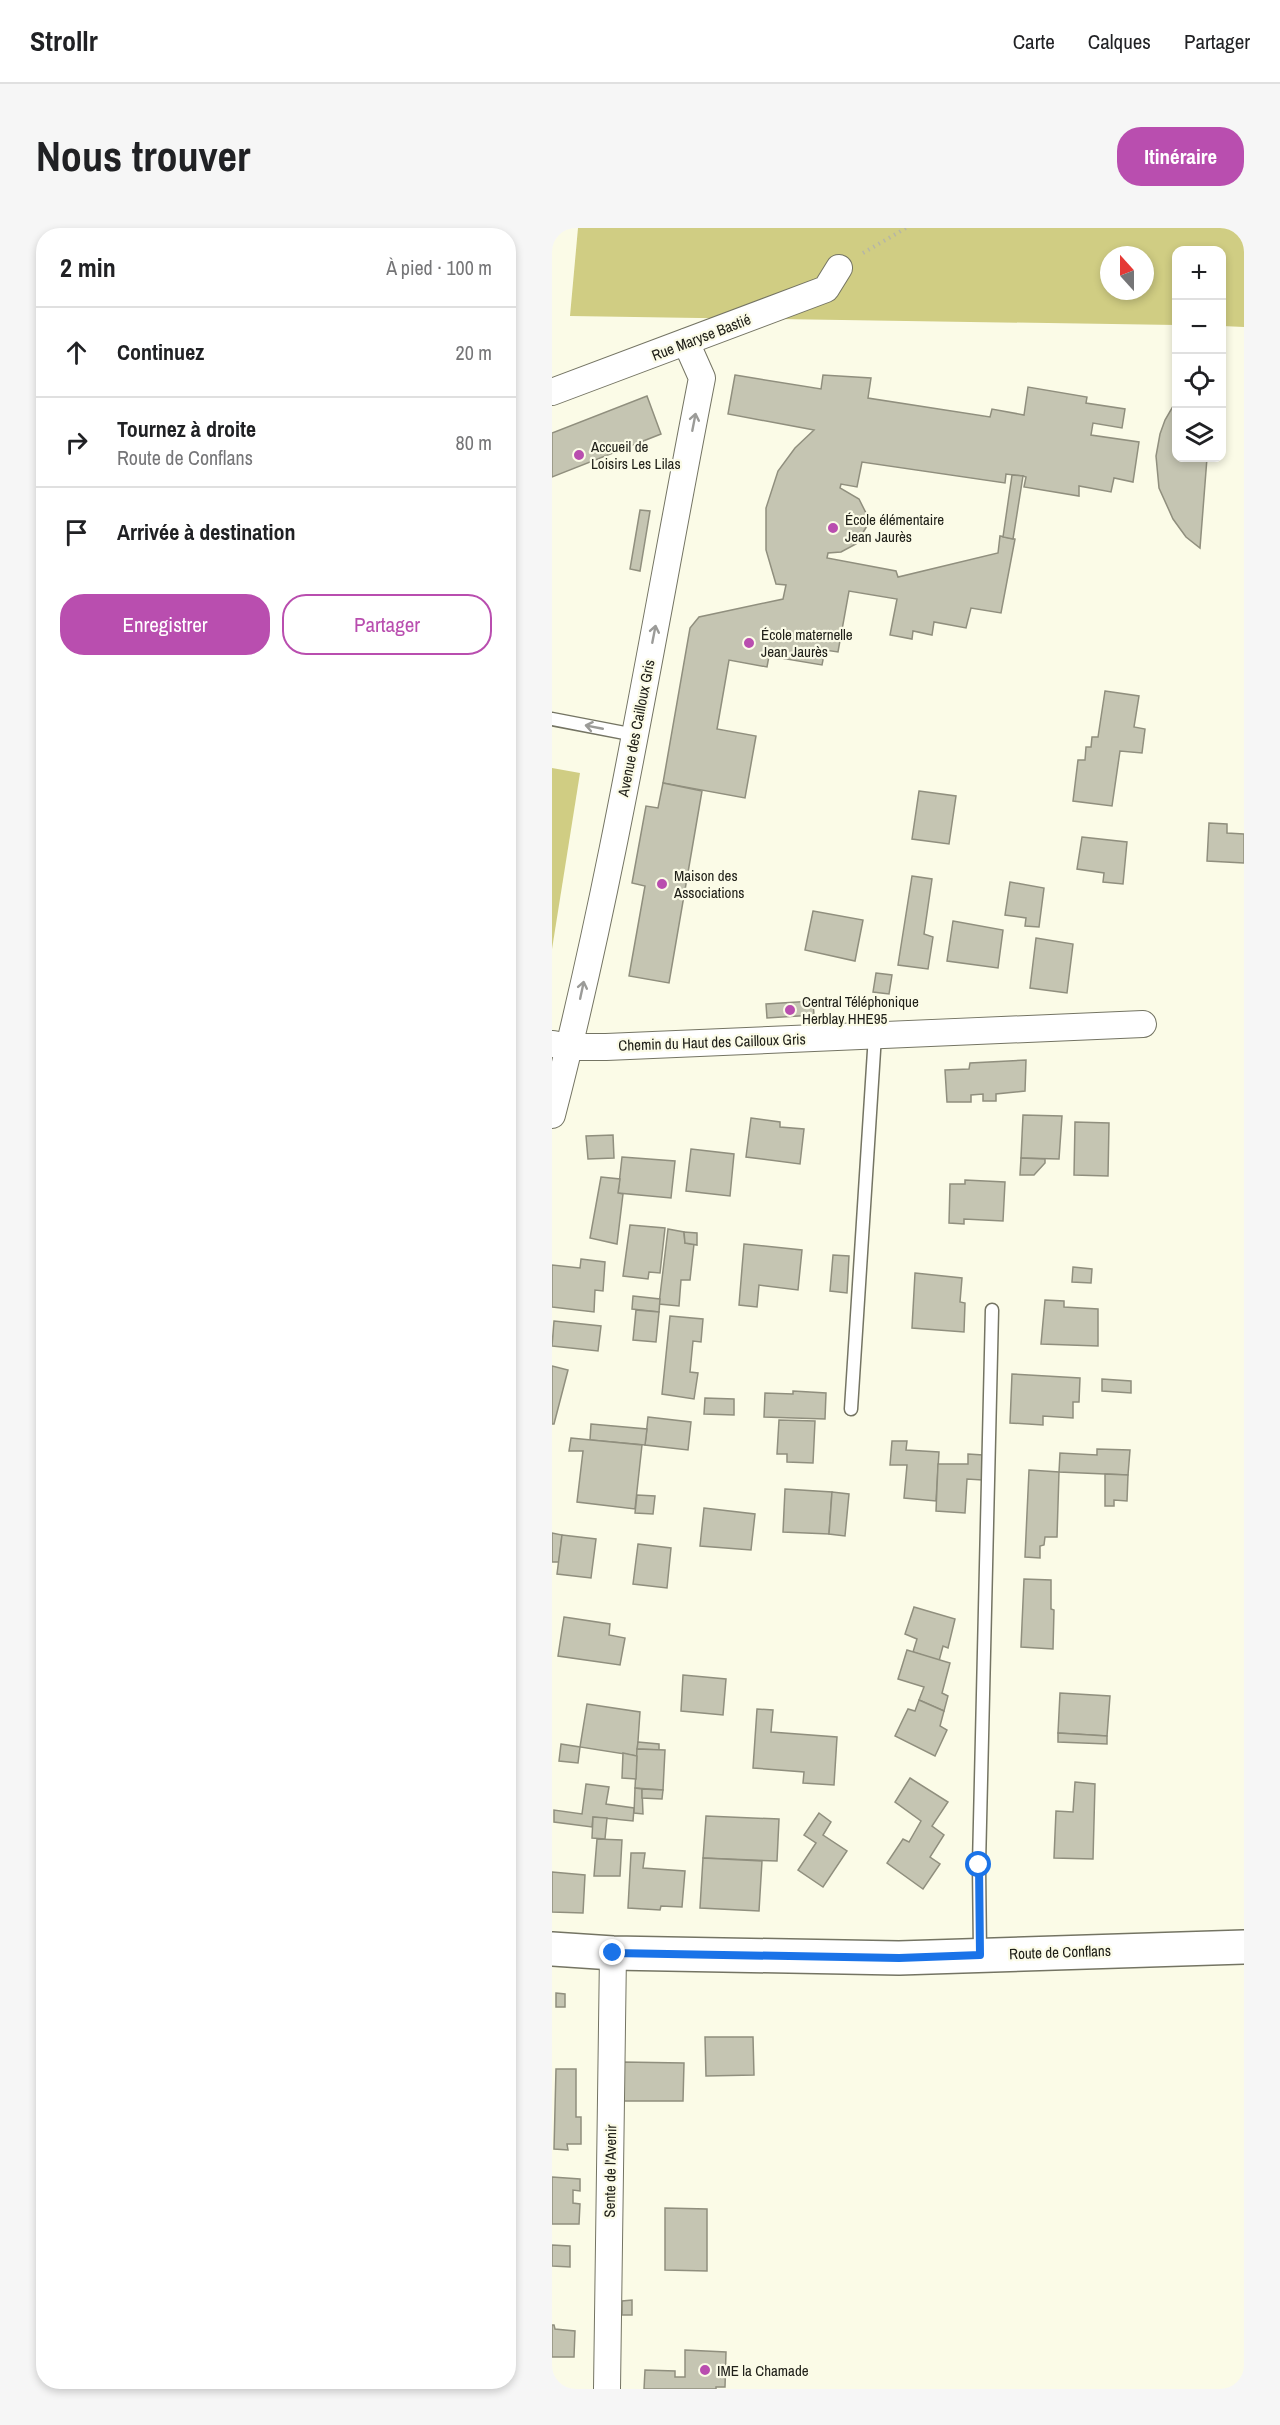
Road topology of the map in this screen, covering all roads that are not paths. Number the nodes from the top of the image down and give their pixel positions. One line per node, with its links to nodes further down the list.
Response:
1 (839, 268): 2 (street, Rue Maryse Bastié)
2 (686, 342): 3 (street, Rue Maryse Bastié); 5 (street, Avenue des Cailloux Gris, one-way to 2)
3 (552, 392)
4 (552, 719): 5 (lane, one-way to 4)
5 (635, 735): 8 (street, Avenue des Cailloux Gris, one-way to 5)
6 (1143, 1024): 7 (street, Chemin du Haut des Cailloux Gris)
7 (875, 1035): 8 (street, Chemin du Haut des Cailloux Gris); 11 (lane)
8 (560, 1045): 9 (street, Avenue des Cailloux Gris)
9 (552, 1115)
10 (992, 1310): 15 (lane)
11 (851, 1409)
12 (1244, 1947): 15 (main road, Route de Conflans)
13 (552, 1949): 14 (main road, Route de Conflans)
14 (613, 1953): 15 (main road, Route de Conflans); 16 (street, Sente de l'Avenir)
15 (980, 1955)
16 (608, 2389)

